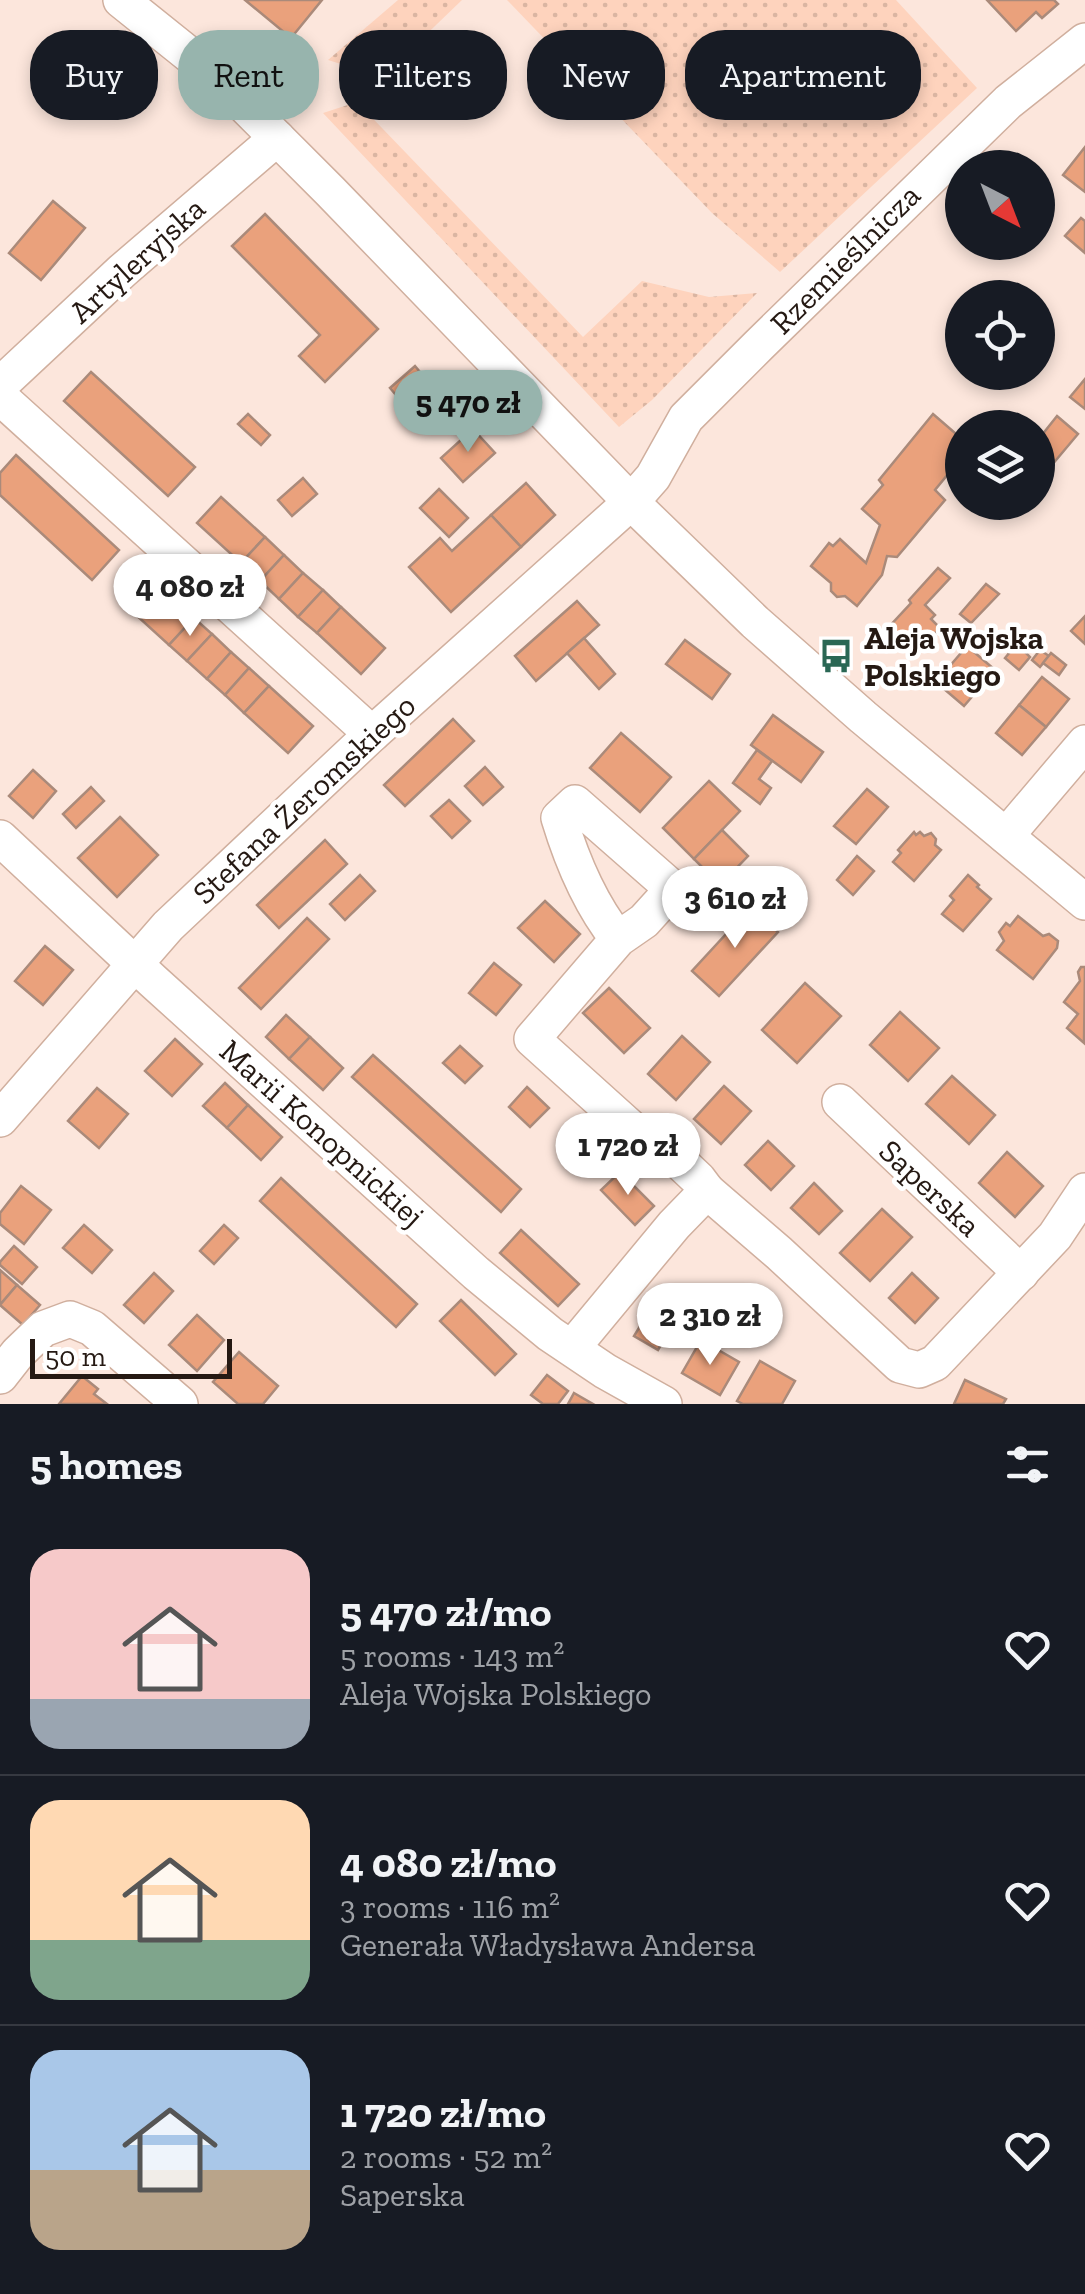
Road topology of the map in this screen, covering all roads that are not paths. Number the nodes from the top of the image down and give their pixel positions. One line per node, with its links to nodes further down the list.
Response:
1 (121, 0): 3 (street)
2 (1085, 40): 6 (street, Rzemieślnicza)
3 (277, 138): 4 (street, Artyleryjska); 6 (street)
4 (0, 385)
5 (0, 397): 7 (street)
6 (631, 502): 7 (street, Stefana Żeromskiego); 9 (street)
7 (372, 734): 13 (street, Stefana Żeromskiego)
8 (1085, 744): 9 (street)
9 (1006, 836): 11 (street)
10 (0, 838): 13 (street, Marii Konopnickiej)
11 (1085, 902)
12 (618, 939): 16 (street)
13 (135, 963): 15 (street, Stefana Żeromskiego); 19 (street, Marii Konopnickiej)
14 (840, 1102): 18 (street, Saperska)
15 (0, 1119)
16 (707, 1191): 18 (street); 19 (street)
17 (1085, 1191): 18 (street)
18 (1021, 1273)
19 (572, 1348): 21 (street, Marii Konopnickiej)
20 (0, 1376): 22 (street)
21 (651, 1401)
22 (180, 1404)

